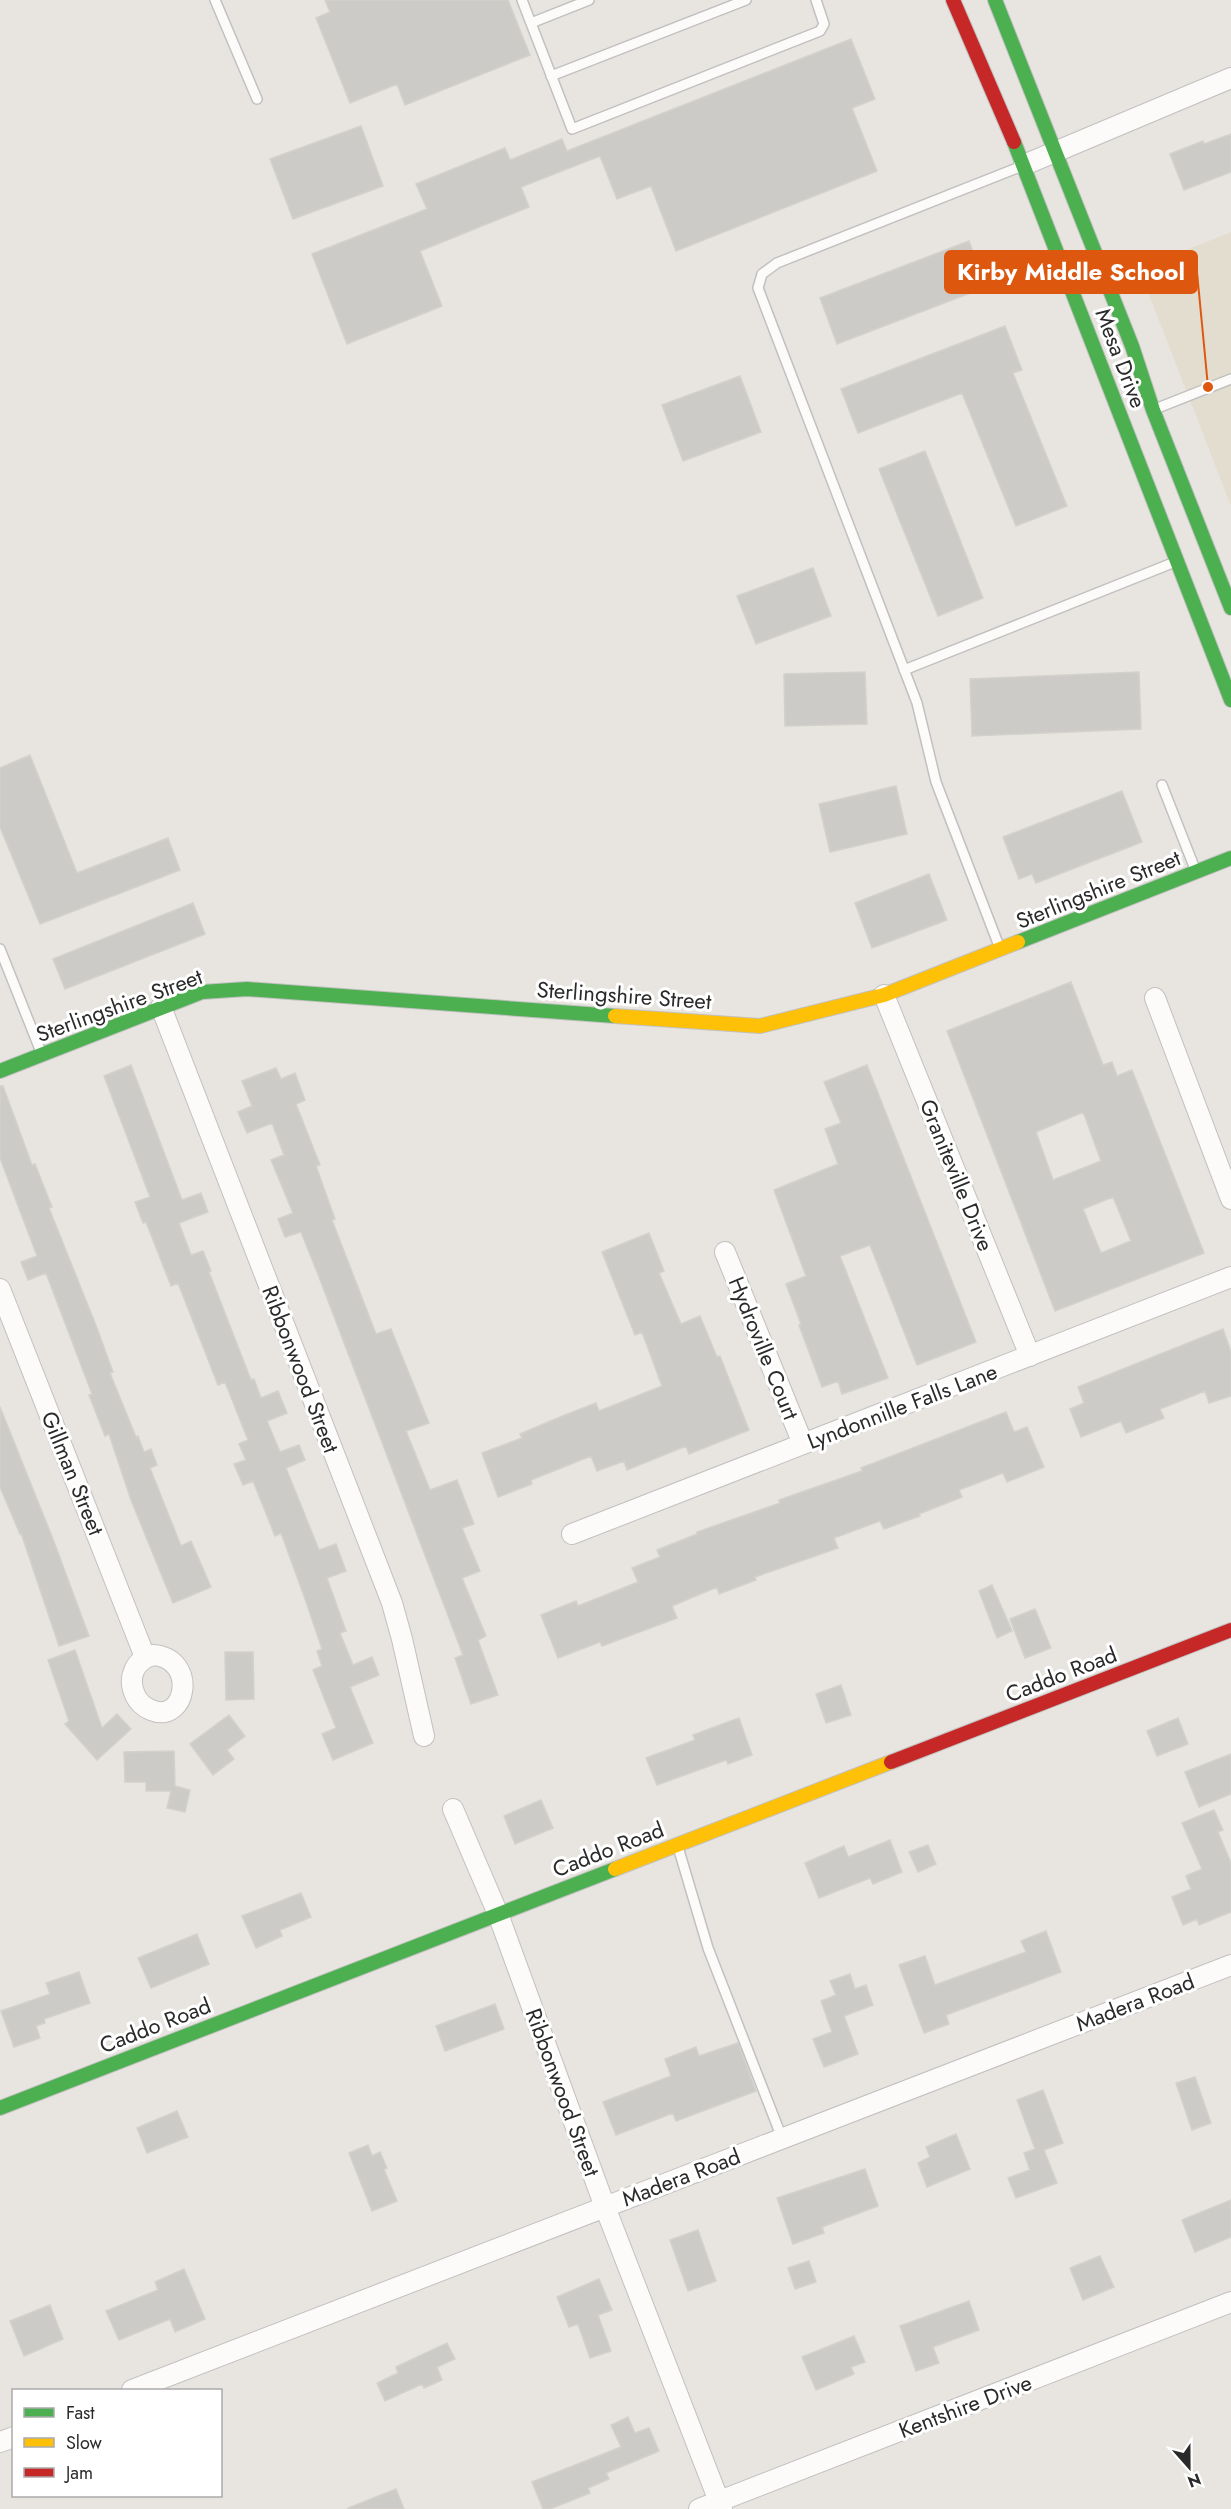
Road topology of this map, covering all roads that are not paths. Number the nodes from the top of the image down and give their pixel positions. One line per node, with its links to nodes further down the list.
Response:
1 (215, 0): 11 (lane)
2 (522, 0): 8 (lane)
3 (589, 0): 8 (lane)
4 (746, 0): 9 (lane)
5 (816, 0): 9 (lane)
6 (953, 0): 13 (street, Mesa Drive)
7 (995, 0): 12 (street, Mesa Drive)
8 (531, 23): 9 (lane)
9 (552, 76)
10 (1231, 78): 12 (street)
11 (257, 99)
12 (1055, 151): 13 (street); 15 (street, Mesa Drive)
13 (1024, 165): 15 (street, Mesa Drive); 18 (lane)
14 (1231, 379): 15 (lane)
15 (1138, 416): 16 (street, Mesa Drive); 17 (street, Mesa Drive)
16 (1177, 561): 18 (lane); 19 (street, Mesa Drive)
17 (1231, 608)
18 (904, 670): 24 (lane)
19 (1231, 700)
20 (1162, 784): 22 (lane)
21 (1231, 858): 22 (street, Sterlingshire Street)
22 (1197, 872): 24 (street, Sterlingshire Street)
23 (0, 949): 28 (lane)
24 (1001, 951): 25 (street, Sterlingshire Street)
25 (884, 995): 27 (street, Sterlingshire Street); 34 (street, Graniteville Drive)
26 (1155, 998): 30 (street)
27 (161, 1007): 28 (street, Sterlingshire Street); 39 (street, Ribbonwood Street)
28 (42, 1054): 29 (street, Sterlingshire Street)
29 (0, 1071)
30 (1231, 1199)
31 (725, 1252): 35 (street, Hydroville Court)
32 (1231, 1277): 34 (street, Lyndonnille Falls Lane)
33 (0, 1289): 38 (street, Gillman Street)
34 (1030, 1356): 35 (street, Lyndonnille Falls Lane)
35 (802, 1444): 36 (street, Lyndonnille Falls Lane)
36 (573, 1534)
37 (1231, 1630): 41 (street, Caddo Road)
38 (145, 1657)
39 (424, 1736)
40 (453, 1809): 42 (street, Ribbonwood Street)
41 (677, 1845): 42 (street, Caddo Road); 45 (lane)
42 (498, 1914): 44 (street, Caddo Road); 46 (street, Ribbonwood Street)
43 (1231, 1965): 45 (street, Madera Road)
44 (0, 2108)
45 (782, 2138): 46 (street, Madera Road)
46 (605, 2207): 48 (street, Madera Road); 49 (street, Ribbonwood Street)
47 (1231, 2302): 49 (street, Kentshire Drive)
48 (137, 2389)
49 (721, 2505): 50 (street, Kentshire Drive)
50 (699, 2509)

